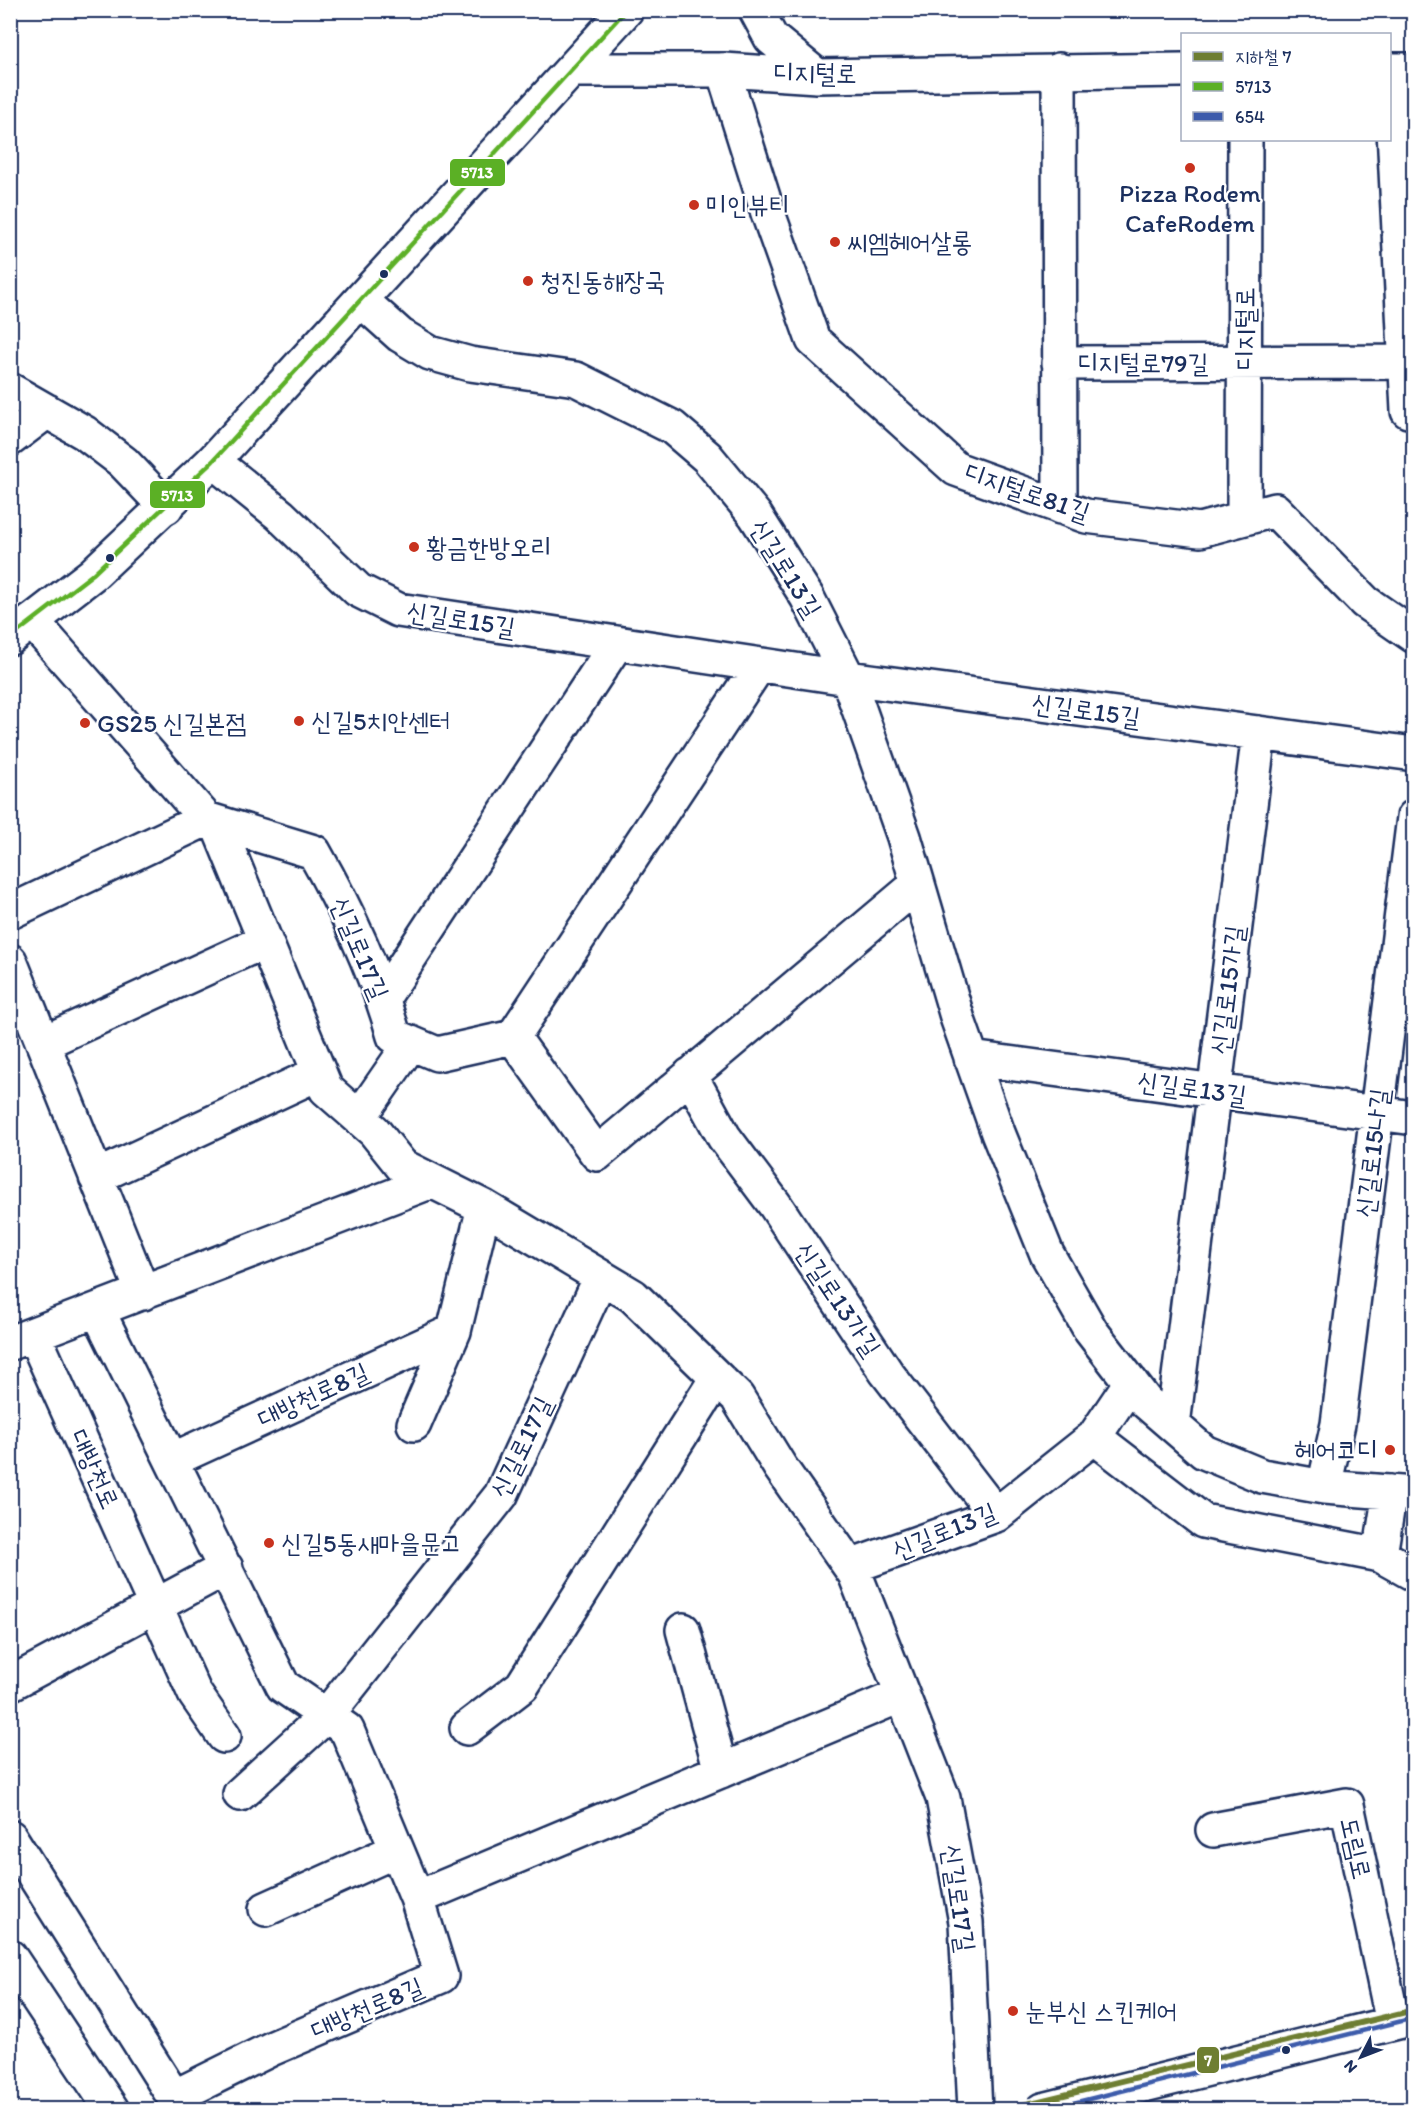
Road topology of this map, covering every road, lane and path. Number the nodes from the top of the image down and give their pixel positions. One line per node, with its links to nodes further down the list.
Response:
1 (626, 10): 3 (street)
2 (756, 10): 8 (street)
3 (571, 70): 4 (street, 디지털로); 10 (street)
4 (723, 70): 8 (street, 디지털로); 20 (street, 디지털로81길)
5 (1059, 70): 6 (street, 디지털로); 8 (street, 디지털로); 12 (street)
6 (1181, 70)
7 (1398, 70): 11 (street)
8 (817, 76)
9 (1245, 141): 13 (street, 디지털로)
10 (361, 300): 18 (street); 26 (street, 신길로13길)
11 (1406, 362): 13 (street, 디지털로79길); 15 (street)
12 (1059, 363): 13 (street, 디지털로79길); 20 (street)
13 (1244, 363): 21 (street, 디지털로)
14 (10, 390): 16 (street)
15 (1413, 410)
16 (47, 411): 17 (street); 19 (street)
17 (10, 439)
18 (213, 461): 19 (street); 24 (street, 신길로15길)
19 (166, 507): 22 (street)
20 (1060, 507): 21 (street, 디지털로81길)
21 (1244, 518): 23 (street, 디지털로81길)
22 (21, 629): 30 (street, 신길로17길)
23 (1413, 636)
24 (617, 643): 25 (street, 신길로15길); 35 (street)
25 (759, 665): 26 (street, 신길로15길); 36 (street)
26 (848, 678): 27 (street, 신길로15길); 31 (street, 신길로13길)
27 (1259, 733): 28 (street, 신길로15길); 42 (street, 신길로15가길)
28 (1413, 754)
29 (1413, 817): 43 (street, 신길로15나길)
30 (206, 819): 32 (street); 33 (street, 신길로17길); 35 (street, 신길로17길)
31 (918, 884): 39 (street, 신길로13길); 41 (street)
32 (10, 912)
33 (265, 941): 37 (street); 40 (street, 신길로17길)
34 (10, 961): 37 (street)
35 (383, 998): 38 (street, 신길로17길)
36 (513, 1037): 38 (street, 신길로17길); 41 (street)
37 (43, 1043): 46 (street)
38 (411, 1043): 44 (street)
39 (971, 1058): 42 (street, 신길로13길); 55 (street, 신길로13길)
40 (319, 1073): 44 (street, 신길로17길); 46 (street)
41 (690, 1075): 62 (street, 신길로13가길)
42 (1214, 1091): 43 (street, 신길로13길); 57 (street, 신길로15가길)
43 (1377, 1113): 45 (street, 신길로13길); 60 (street, 신길로15나길)
44 (359, 1118): 47 (street, 신길로17길)
45 (1413, 1118)
46 (96, 1177): 50 (street)
47 (432, 1181): 48 (street, 신길로17길); 50 (street)
48 (484, 1207): 49 (street, 신길로17길); 52 (street)
49 (601, 1277): 54 (street, 신길로17길); 71 (street, 신길로17길)
50 (143, 1293): 51 (street)
51 (98, 1311): 53 (street); 59 (street, 대방천로8길)
52 (454, 1331): 56 (street); 59 (street, 대방천로8길)
53 (22, 1339): 67 (street, 대방천로)
54 (717, 1378): 64 (street, 신길로17길); 72 (street)
55 (1131, 1382): 57 (street, 신길로13길); 58 (street, 신길로13길)
56 (414, 1424)
57 (1173, 1425): 60 (street, 신길로13길)
58 (1094, 1437): 62 (street, 신길로13길); 63 (street)
59 (172, 1460): 65 (street, 대방천로8길)
60 (1324, 1487): 61 (street, 신길로13길)
61 (1402, 1493): 63 (street)
62 (996, 1515): 64 (street, 신길로13길)
63 (1380, 1555): 66 (street)
64 (850, 1567): 70 (street, 신길로17길)
65 (226, 1568): 67 (street); 71 (street, 대방천로8길)
66 (1413, 1574)
67 (156, 1604): 69 (street); 73 (street, 대방천로)
68 (683, 1630): 74 (street)
69 (10, 1684)
70 (902, 1695): 74 (street); 85 (street, 신길로17길)
71 (327, 1715): 75 (street); 78 (street, 대방천로8길)
72 (467, 1728)
73 (224, 1736)
74 (721, 1771): 79 (street)
75 (240, 1794)
76 (1213, 1830): 82 (street, 도림로)
77 (10, 1837): 83 (street)
78 (397, 1850): 79 (street, 대방천로8길); 80 (street)
79 (417, 1898): 83 (street, 대방천로8길)
80 (266, 1909)
81 (10, 1957): 84 (street)
82 (1403, 2020): 86 (street, 도림로)
83 (178, 2103)
84 (111, 2109)
85 (975, 2109)
86 (1043, 2109)

